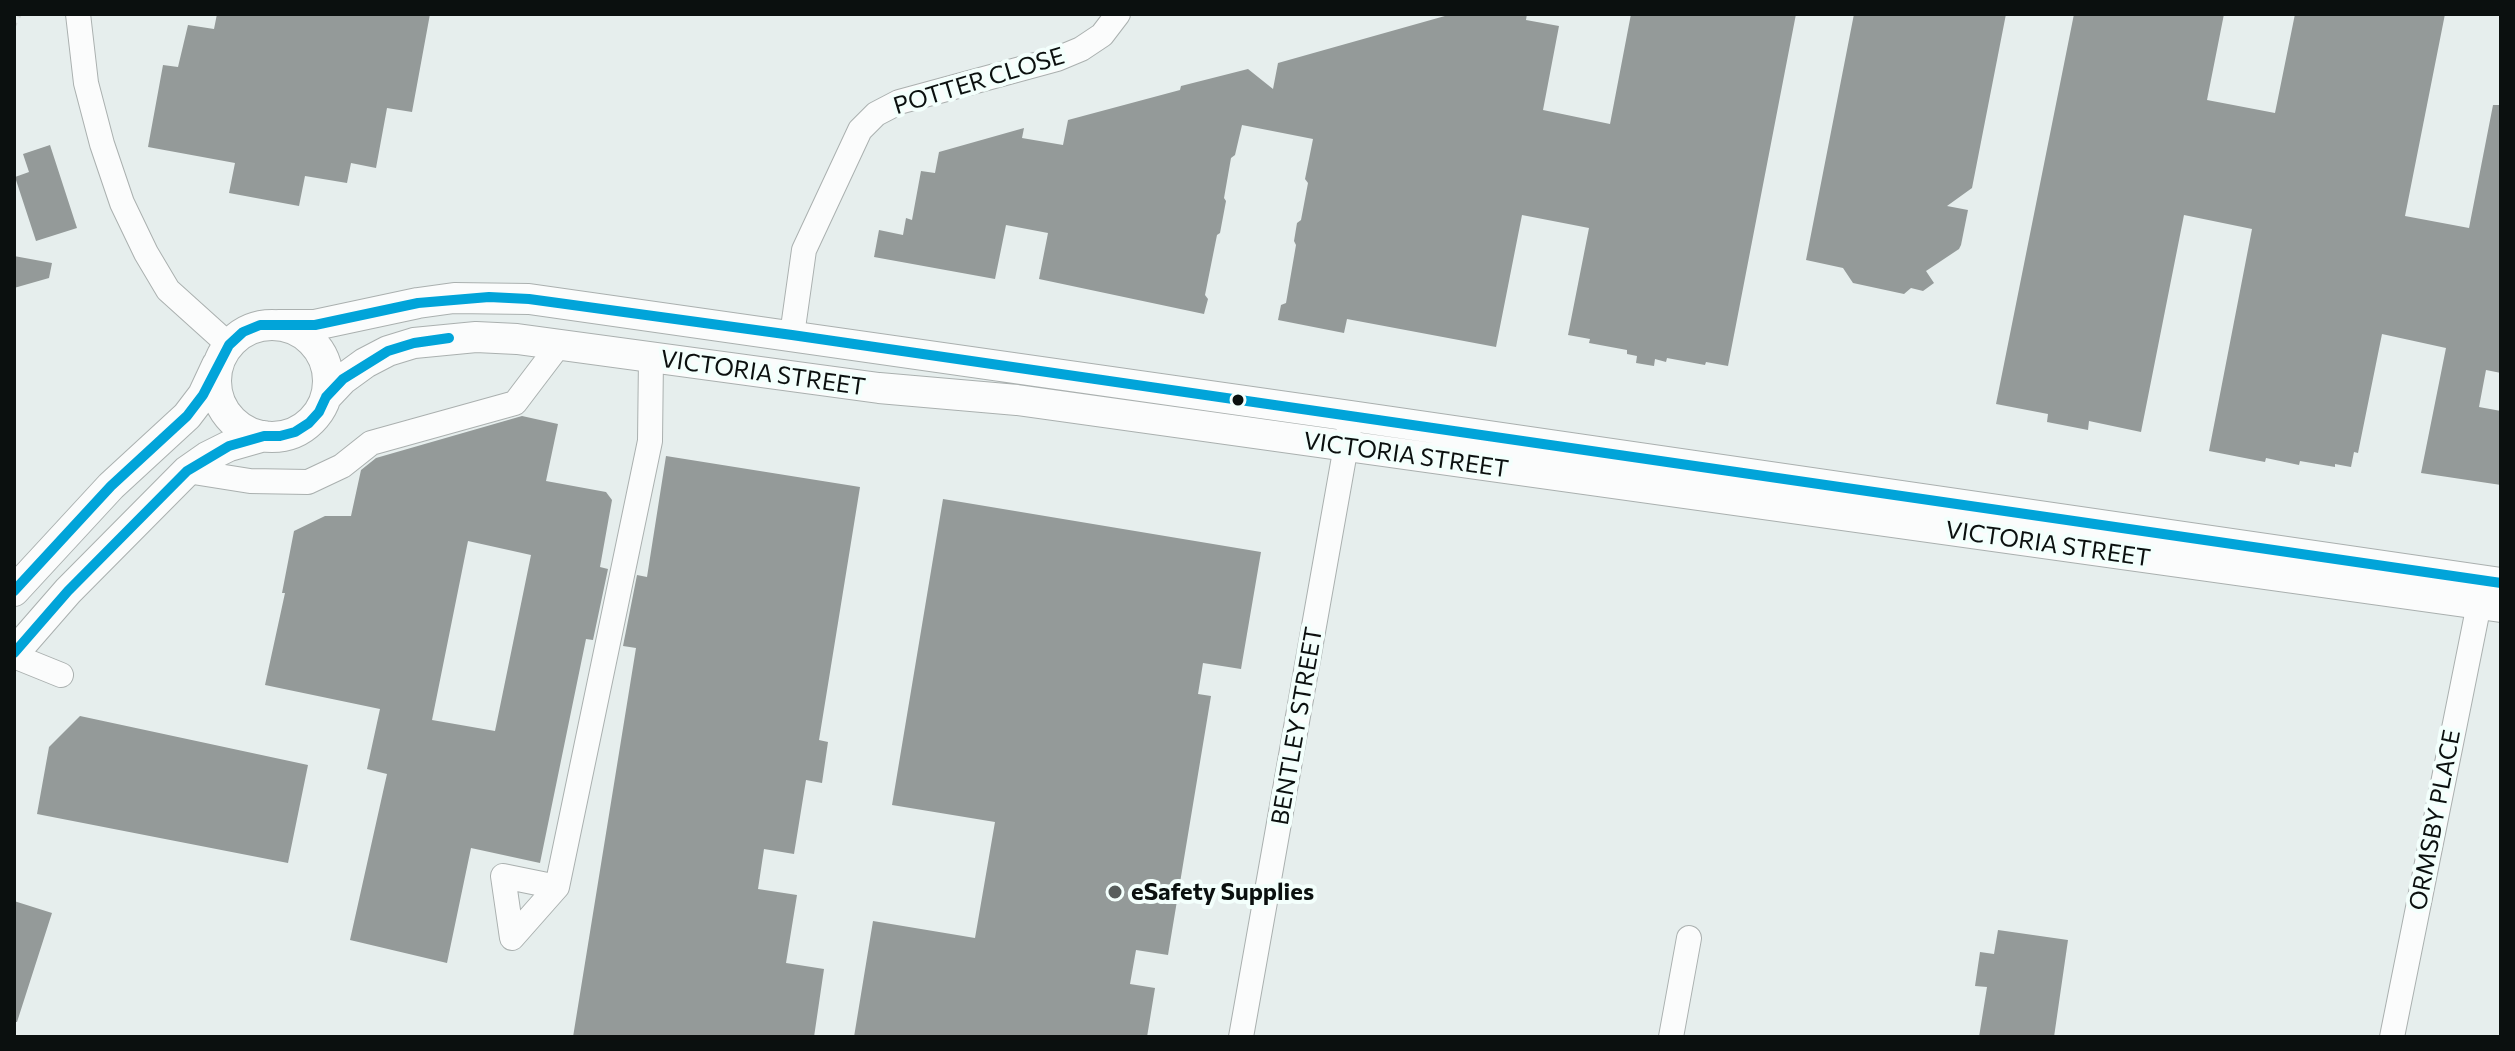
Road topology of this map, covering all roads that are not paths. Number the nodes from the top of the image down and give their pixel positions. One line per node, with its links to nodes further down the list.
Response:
1 (78, 14): 6 (street)
2 (1118, 14): 4 (street, POTTER CLOSE)
3 (279, 325): 4 (main road, VICTORIA STREET); 6 (main road); 8 (main road)
4 (792, 335): 9 (main road, VICTORIA STREET)
5 (559, 345): 7 (main road, VICTORIA STREET); 8 (main road, VICTORIA STREET); 12 (street)
6 (224, 352): 10 (main road); 14 (main road)
7 (651, 358): 11 (main road, VICTORIA STREET); 18 (street)
8 (326, 397): 10 (main road)
9 (1351, 416): 11 (street, BENTLEY STREET); 13 (main road, VICTORIA STREET)
10 (264, 436): 12 (main road)
11 (1347, 447): 15 (main road, VICTORIA STREET); 20 (street, BENTLEY STREET)
12 (187, 471): 16 (main road)
13 (2501, 583)
14 (14, 591)
15 (2490, 606): 22 (street, ORMSBY PLACE)
16 (14, 655): 17 (street)
17 (61, 675)
18 (557, 887)
19 (1689, 938): 21 (street)
20 (1241, 1037)
21 (1671, 1037)
22 (2392, 1037)

